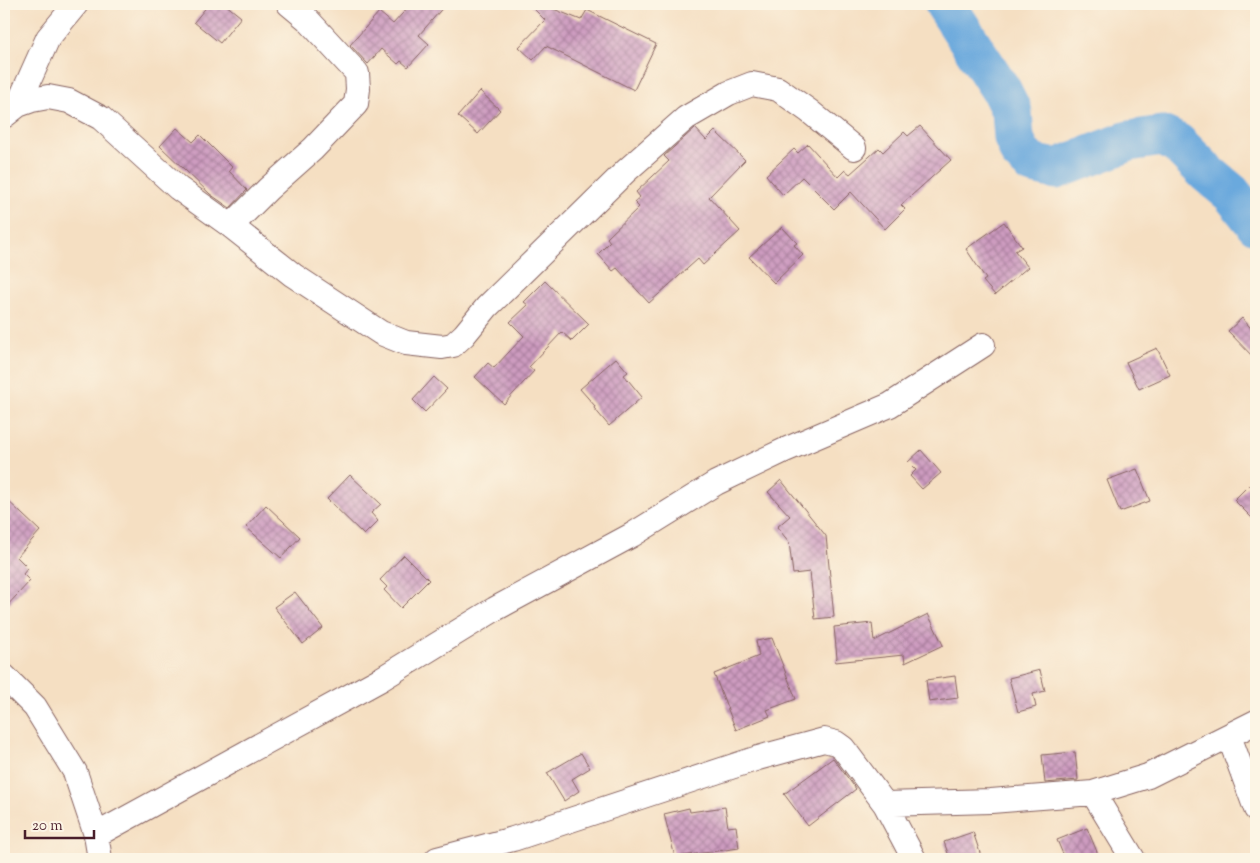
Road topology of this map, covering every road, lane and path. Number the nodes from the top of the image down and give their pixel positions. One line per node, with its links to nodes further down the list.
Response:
1 (76, 4): 3 (street)
2 (289, 4): 5 (street)
3 (11, 111): 5 (street)
4 (854, 148): 5 (street)
5 (231, 226)
6 (983, 345): 13 (street)
7 (4, 676): 13 (street)
8 (1256, 722): 9 (street)
9 (1229, 736): 10 (street); 12 (street)
10 (1093, 793): 11 (street); 17 (street)
11 (885, 804): 15 (street); 16 (street)
12 (1256, 809)
13 (96, 835): 14 (street)
14 (100, 859)
15 (436, 859)
16 (914, 859)
17 (1133, 859)

